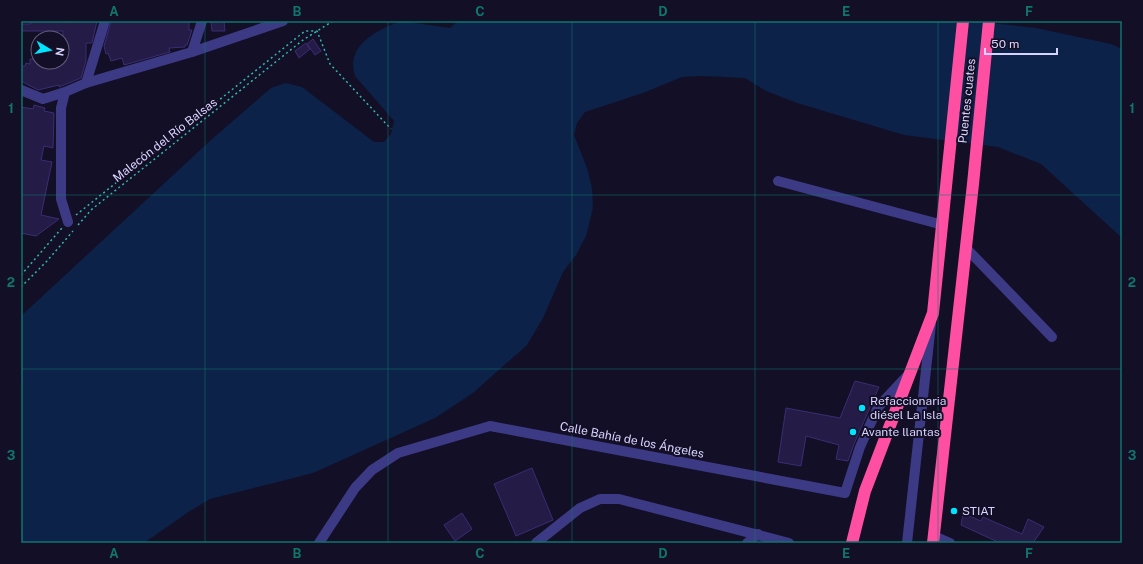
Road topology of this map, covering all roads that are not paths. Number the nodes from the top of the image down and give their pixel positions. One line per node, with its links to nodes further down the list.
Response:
1 (105, 21): 7 (street)
2 (202, 21): 6 (street)
3 (283, 21): 6 (street)
4 (963, 21): 12 (highway, Puentes cuates)
5 (989, 21): 13 (highway, Puentes cuates)
6 (192, 52): 7 (street)
7 (86, 83): 9 (street)
8 (21, 90): 9 (street)
9 (65, 92): 11 (street)
10 (778, 181): 12 (street)
11 (68, 222)
12 (943, 225): 14 (highway, Puentes cuates)
13 (966, 248): 15 (street); 18 (highway, Puentes cuates)
14 (933, 313): 16 (highway, Puentes cuates); 24 (street)
15 (1052, 337)
16 (910, 372): 19 (street, Calle Bahía de los Ángeles); 23 (highway, Puentes cuates)
17 (758, 534): 20 (street); 21 (street); 22 (street)
18 (934, 540): 25 (street)
19 (319, 543)
20 (536, 543)
21 (747, 543)
22 (789, 543)
23 (852, 543)
24 (907, 543)
25 (950, 543)

